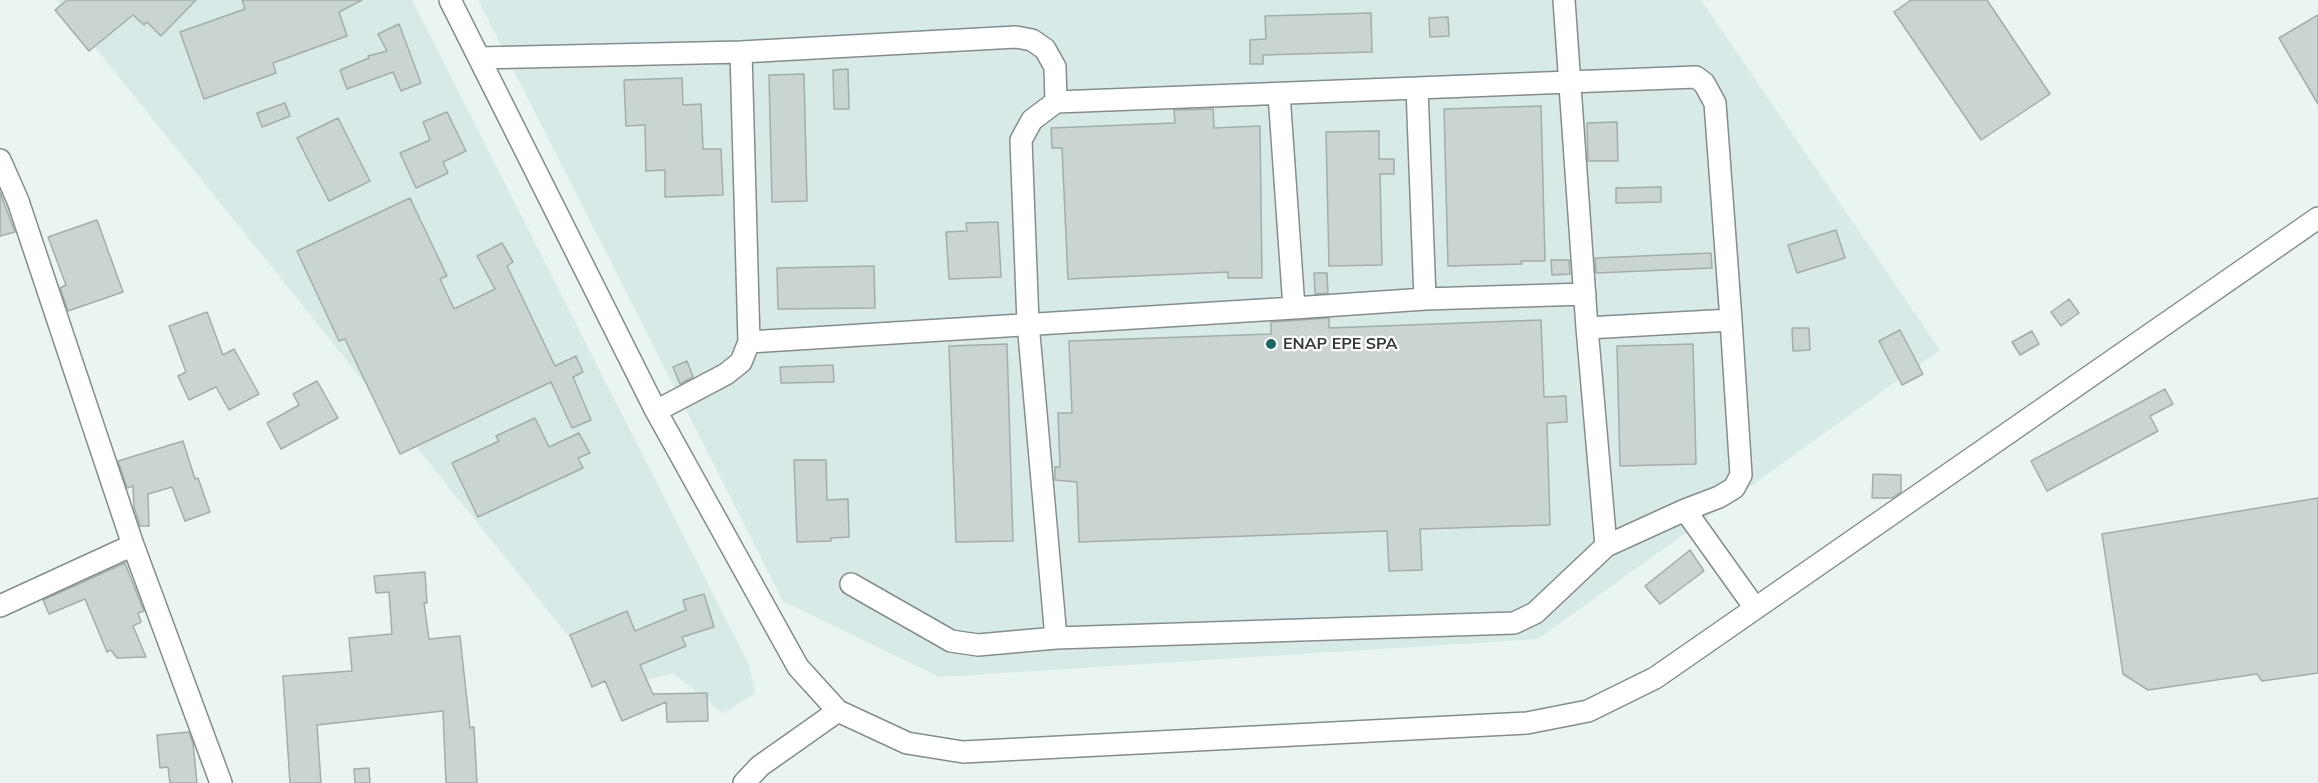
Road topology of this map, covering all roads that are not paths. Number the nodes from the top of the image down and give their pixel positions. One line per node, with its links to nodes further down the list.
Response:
1 (450, 0): 4 (street)
2 (1564, 0): 5 (street)
3 (741, 52): 4 (street); 8 (street); 17 (street)
4 (479, 58): 18 (street)
5 (1569, 81): 6 (street); 11 (street); 14 (street)
6 (1417, 88): 7 (street); 12 (street)
7 (1279, 94): 8 (street); 13 (street)
8 (1056, 102): 15 (street)
9 (0, 160): 20 (street)
10 (2318, 218): 24 (street)
11 (1585, 294): 12 (street); 16 (street)
12 (1425, 298): 13 (street)
13 (1294, 308): 15 (street)
14 (1731, 320): 16 (street); 19 (street)
15 (1028, 323): 17 (street); 25 (street)
16 (1587, 328): 21 (street)
17 (749, 342): 18 (street)
18 (656, 411): 26 (street)
19 (1685, 510): 21 (street); 24 (street)
20 (134, 545): 23 (street); 27 (street)
21 (1605, 546): 25 (street)
22 (851, 584): 25 (street)
23 (0, 606)
24 (1755, 608): 26 (street)
25 (1056, 638)
26 (838, 711): 28 (street)
27 (221, 783)
28 (744, 783)

